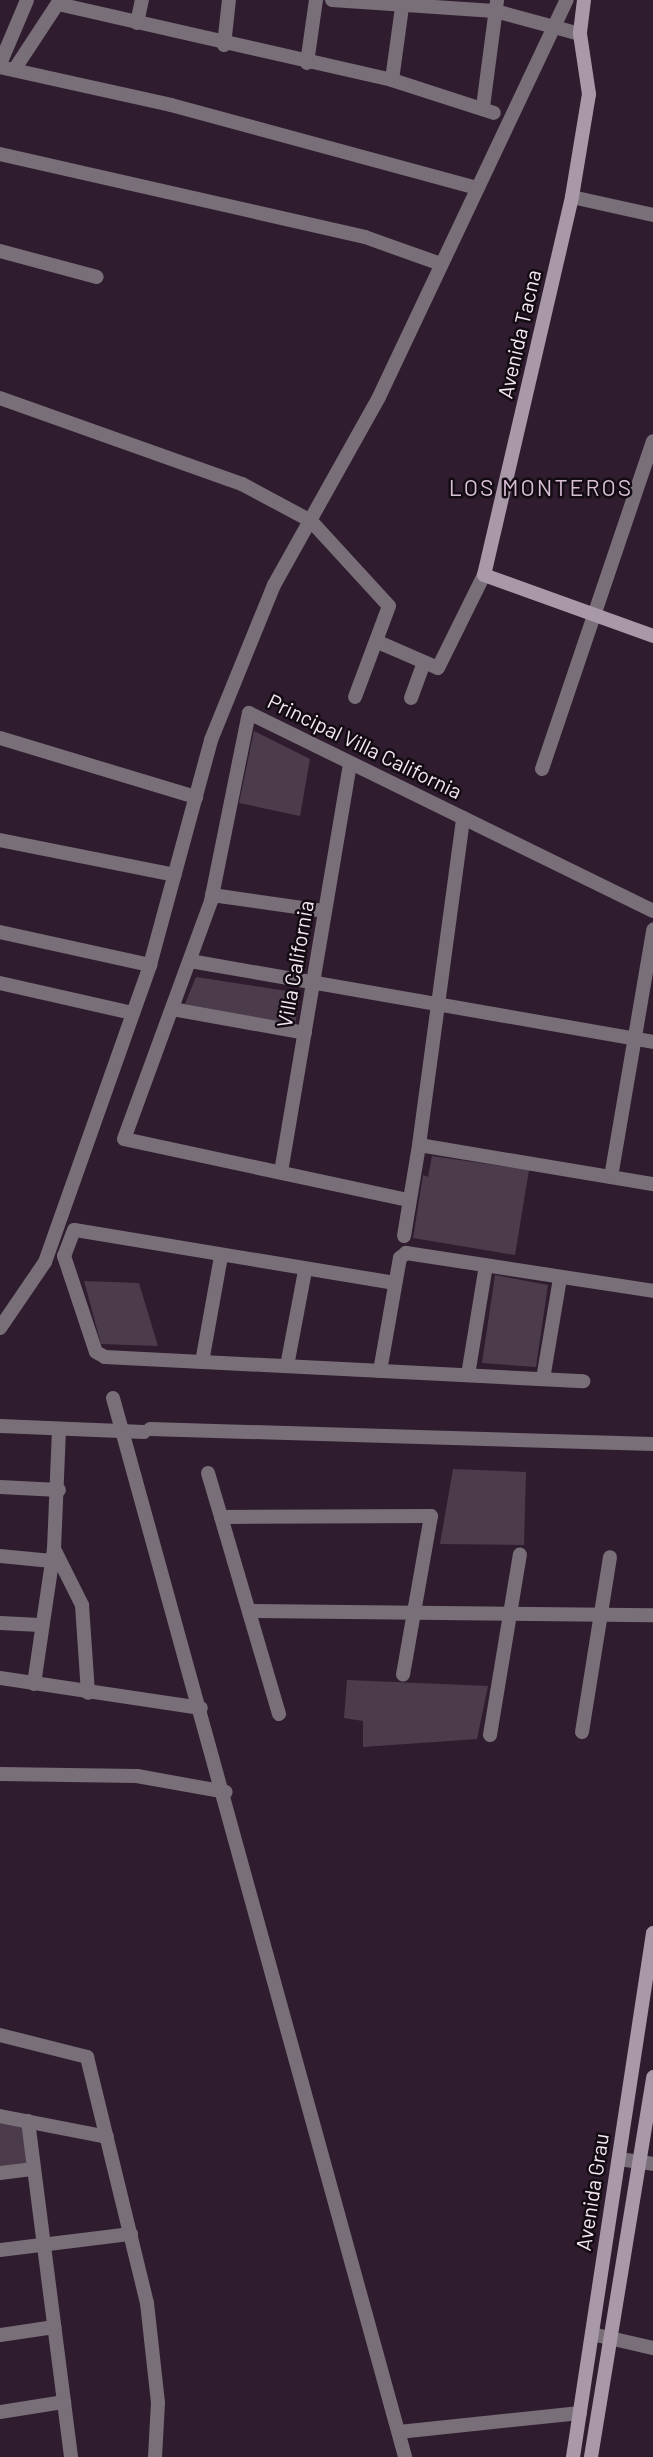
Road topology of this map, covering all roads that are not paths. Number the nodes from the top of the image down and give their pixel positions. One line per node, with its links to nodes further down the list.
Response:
1 (27, 0): 16 (street)
2 (142, 0): 11 (street)
3 (229, 0): 14 (street)
4 (316, 0): 15 (street)
5 (332, 0): 9 (street)
6 (567, 0): 12 (street)
7 (584, 0): 13 (street, Avenida Tacna)
8 (59, 2): 11 (street); 16 (street)
9 (403, 2): 10 (street); 17 (street)
10 (496, 5): 12 (street); 17 (street)
11 (137, 23): 14 (street)
12 (553, 24): 13 (street); 19 (street)
13 (580, 34): 20 (street, Avenida Tacna)
14 (224, 45): 15 (street)
15 (307, 64): 17 (street)
16 (5, 67): 19 (street)
17 (392, 80)
18 (0, 154): 23 (street)
19 (477, 188): 23 (street)
20 (572, 197): 21 (street); 28 (street, Avenida Tacna)
21 (653, 215)
22 (0, 251): 24 (street)
23 (441, 264): 27 (street)
24 (97, 277)
25 (0, 398): 27 (street)
26 (653, 441): 29 (street)
27 (311, 521): 31 (street); 38 (street)
28 (484, 575): 29 (street); 32 (street, Avenida Tacna)
29 (594, 614): 30 (street); 37 (street)
30 (653, 636)
31 (378, 642): 32 (street); 33 (street)
32 (431, 665): 34 (street, Avenida Tacna)
33 (355, 697)
34 (411, 698)
35 (0, 737): 38 (street)
36 (350, 763): 39 (street, Principal Villa California); 42 (street, Principal Villa California); 43 (street, Villa California)
37 (542, 769)
38 (196, 796): 41 (street)
39 (463, 818): 44 (street, Principal Villa California); 51 (street)
40 (0, 840): 41 (street)
41 (175, 875): 48 (street)
42 (212, 895): 43 (street); 47 (street, Principal Villa California)
43 (325, 911): 50 (street, Villa California)
44 (653, 911)
45 (653, 930): 55 (street)
46 (0, 932): 48 (street)
47 (190, 961): 50 (street); 52 (street, Principal Villa California)
48 (150, 965): 53 (street)
49 (0, 983): 53 (street)
50 (313, 983): 51 (street); 54 (street, Villa California)
51 (438, 1005): 55 (street); 57 (street)
52 (172, 1009): 54 (street); 58 (street, Principal Villa California)
53 (132, 1013): 69 (street)
54 (304, 1033): 58 (street, Villa California)
55 (635, 1040): 56 (street); 59 (street)
56 (653, 1042)
57 (419, 1144): 59 (street); 61 (street)
58 (281, 1172): 61 (street)
59 (611, 1177): 60 (street)
60 (653, 1184)
61 (408, 1200): 62 (street)
62 (404, 1236)
63 (220, 1256): 65 (street); 70 (street); 70 (street)
64 (486, 1265): 66 (street); 67 (street); 73 (street)
65 (305, 1271): 67 (street); 71 (street)
66 (560, 1278): 68 (street); 74 (street)
67 (395, 1283): 72 (street)
68 (653, 1291)
69 (0, 1328)
70 (202, 1362): 71 (street)
71 (287, 1367): 72 (street)
72 (380, 1371): 73 (street)
73 (468, 1375): 74 (street)
74 (543, 1379): 75 (street)
75 (583, 1381)
76 (113, 1398): 79 (street)
77 (0, 1426): 78 (street)
78 (59, 1430): 79 (street); 83 (street)
79 (123, 1433): 80 (street); 100 (street)
80 (653, 1444)
81 (208, 1474): 84 (street)
82 (0, 1487): 83 (street)
83 (59, 1490): 86 (street)
84 (221, 1517): 89 (street); 90 (street)
85 (520, 1554): 91 (street)
86 (53, 1555): 87 (street); 95 (street); 99 (street)
87 (0, 1556)
88 (610, 1558): 93 (street)
89 (249, 1611): 90 (street); 101 (street)
90 (412, 1611): 91 (street); 96 (street)
91 (510, 1615): 93 (street); 103 (street)
92 (653, 1615): 93 (street)
93 (601, 1616): 102 (street)
94 (0, 1623): 95 (street)
95 (40, 1625): 98 (street)
96 (403, 1675)
97 (0, 1678): 98 (street)
98 (34, 1684): 99 (street)
99 (88, 1693): 100 (street)
100 (201, 1708): 105 (street)
101 (279, 1714)
102 (582, 1732)
103 (490, 1735)
104 (0, 1774): 105 (street)
105 (226, 1792): 127 (street)
106 (653, 1933): 112 (street, Avenida Grau)
107 (0, 2035): 111 (street)
108 (653, 2077): 113 (street, Avenida Grau)
109 (0, 2116): 110 (street)
110 (28, 2122): 111 (street); 114 (street)
111 (107, 2137): 116 (street)
112 (619, 2159): 113 (street); 120 (street, Avenida Grau)
113 (646, 2163): 122 (street, Avenida Grau)
114 (34, 2169): 115 (street); 117 (street)
115 (0, 2173)
116 (131, 2234): 117 (street); 129 (street)
117 (43, 2245): 118 (street); 119 (street)
118 (0, 2250)
119 (54, 2327): 121 (street); 124 (street)
120 (592, 2334): 122 (street); 126 (street, Avenida Grau)
121 (0, 2335)
122 (611, 2336): 123 (street); 132 (street, Avenida Grau)
123 (653, 2348)
124 (64, 2402): 125 (street); 128 (street)
125 (0, 2412)
126 (580, 2413): 127 (street); 131 (street, Avenida Grau)
127 (399, 2432): 130 (street)
128 (71, 2457)
129 (155, 2457)
130 (405, 2457)
131 (573, 2457)
132 (591, 2457)

